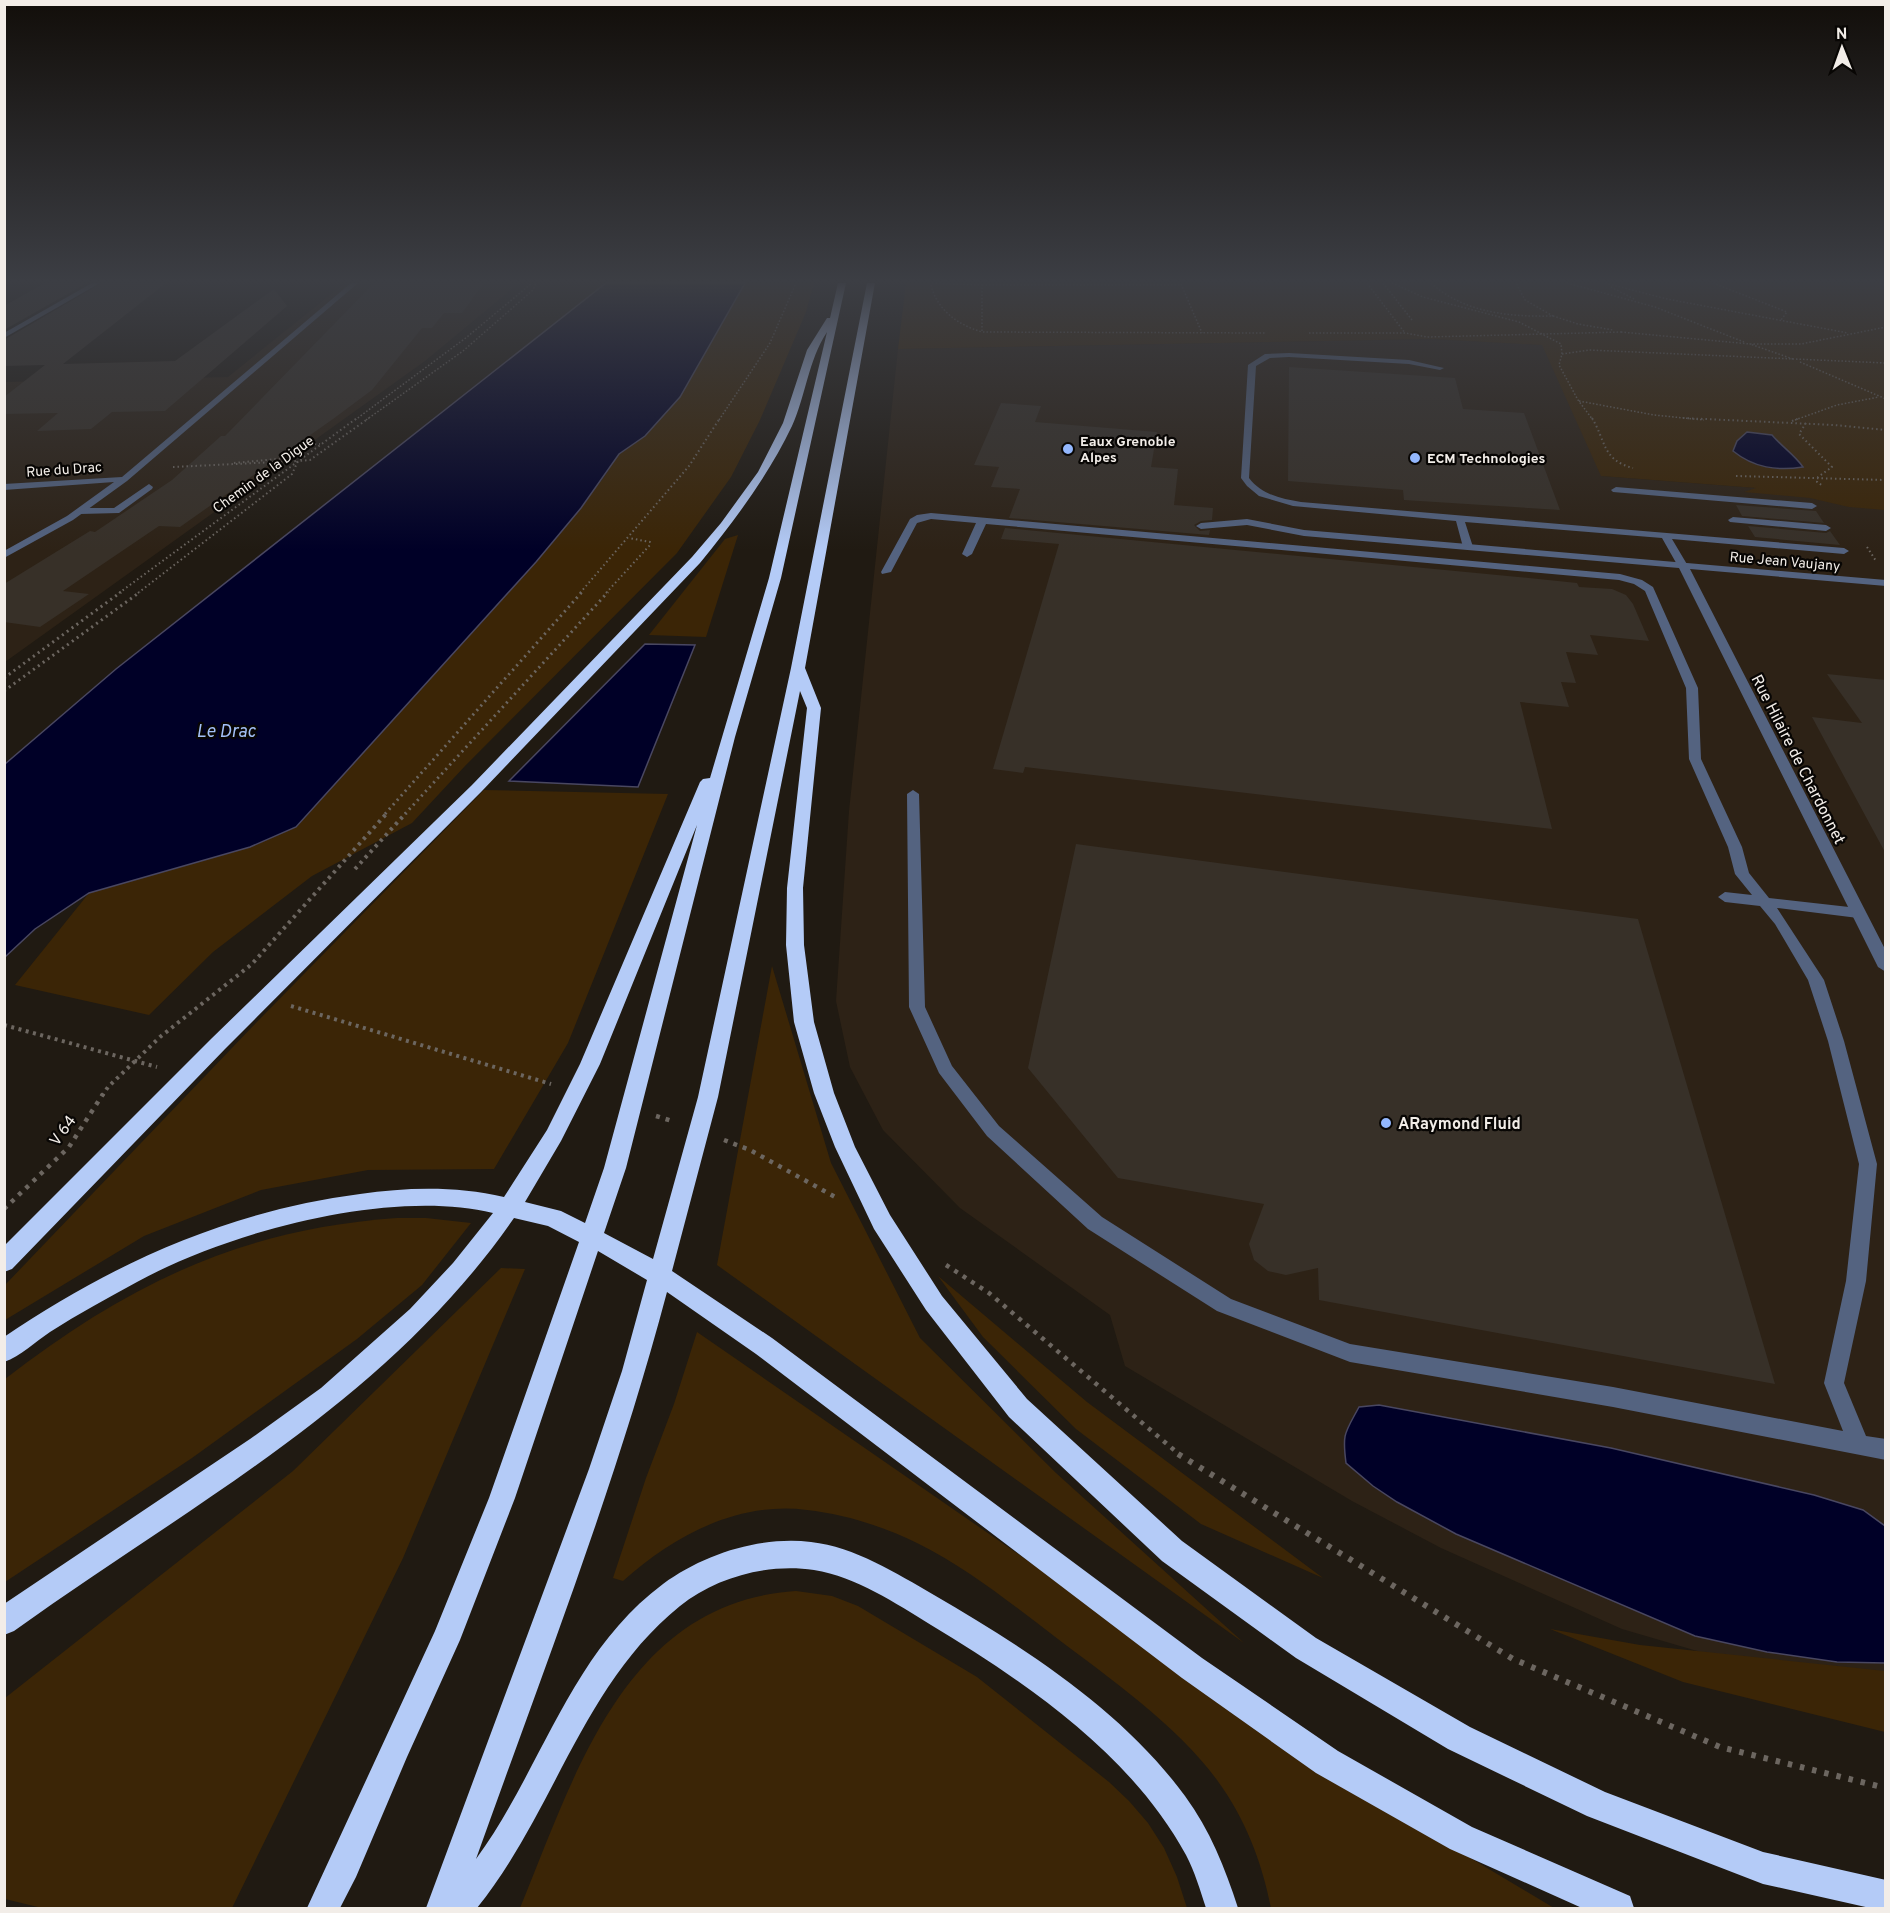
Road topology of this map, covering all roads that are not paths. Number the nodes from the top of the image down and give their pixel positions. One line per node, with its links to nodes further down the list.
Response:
1 (250, 372): 6 (street)
2 (804, 372): 34 (highway)
3 (823, 372): 28 (highway)
4 (855, 372): 27 (highway)
5 (1252, 372): 13 (street)
6 (124, 479): 7 (street, Rue du Drac); 12 (street)
7 (4, 487)
8 (149, 487): 12 (street)
9 (1616, 490): 10 (street)
10 (1720, 499): 11 (street); 14 (street)
11 (1812, 506)
12 (80, 511): 23 (street)
13 (1460, 519): 18 (street); 20 (street)
14 (1733, 520): 17 (street); 19 (street)
15 (982, 521): 22 (street); 25 (street); 31 (street)
16 (1201, 525): 20 (street, Rue Jean Vaujany)
17 (1826, 528)
18 (1665, 536): 19 (street); 24 (street, Rue Hilaire de Chardonnet)
19 (1746, 543): 21 (street)
20 (1468, 547): 24 (street, Rue Jean Vaujany)
21 (1844, 551)
22 (967, 554)
23 (4, 555)
24 (1683, 566): 26 (street, Rue Jean Vaujany); 32 (street, Rue Hilaire de Chardonnet)
25 (886, 572)
26 (1886, 583)
27 (798, 668): 39 (highway); 41 (highway)
28 (728, 737): 38 (highway); 40 (highway)
29 (913, 794): 36 (street)
30 (1725, 897): 31 (street)
31 (1764, 901): 32 (street); 36 (street)
32 (1858, 913): 33 (street, Rue Hilaire de Chardonnet)
33 (1886, 967)
34 (4, 1262)
35 (4, 1351): 44 (highway)
36 (1860, 1446): 37 (street)
37 (1886, 1450)
38 (4, 1621)
39 (1886, 1896)
40 (323, 1908)
41 (442, 1908)
42 (457, 1908): 43 (highway)
43 (1222, 1908)
44 (1618, 1908)

